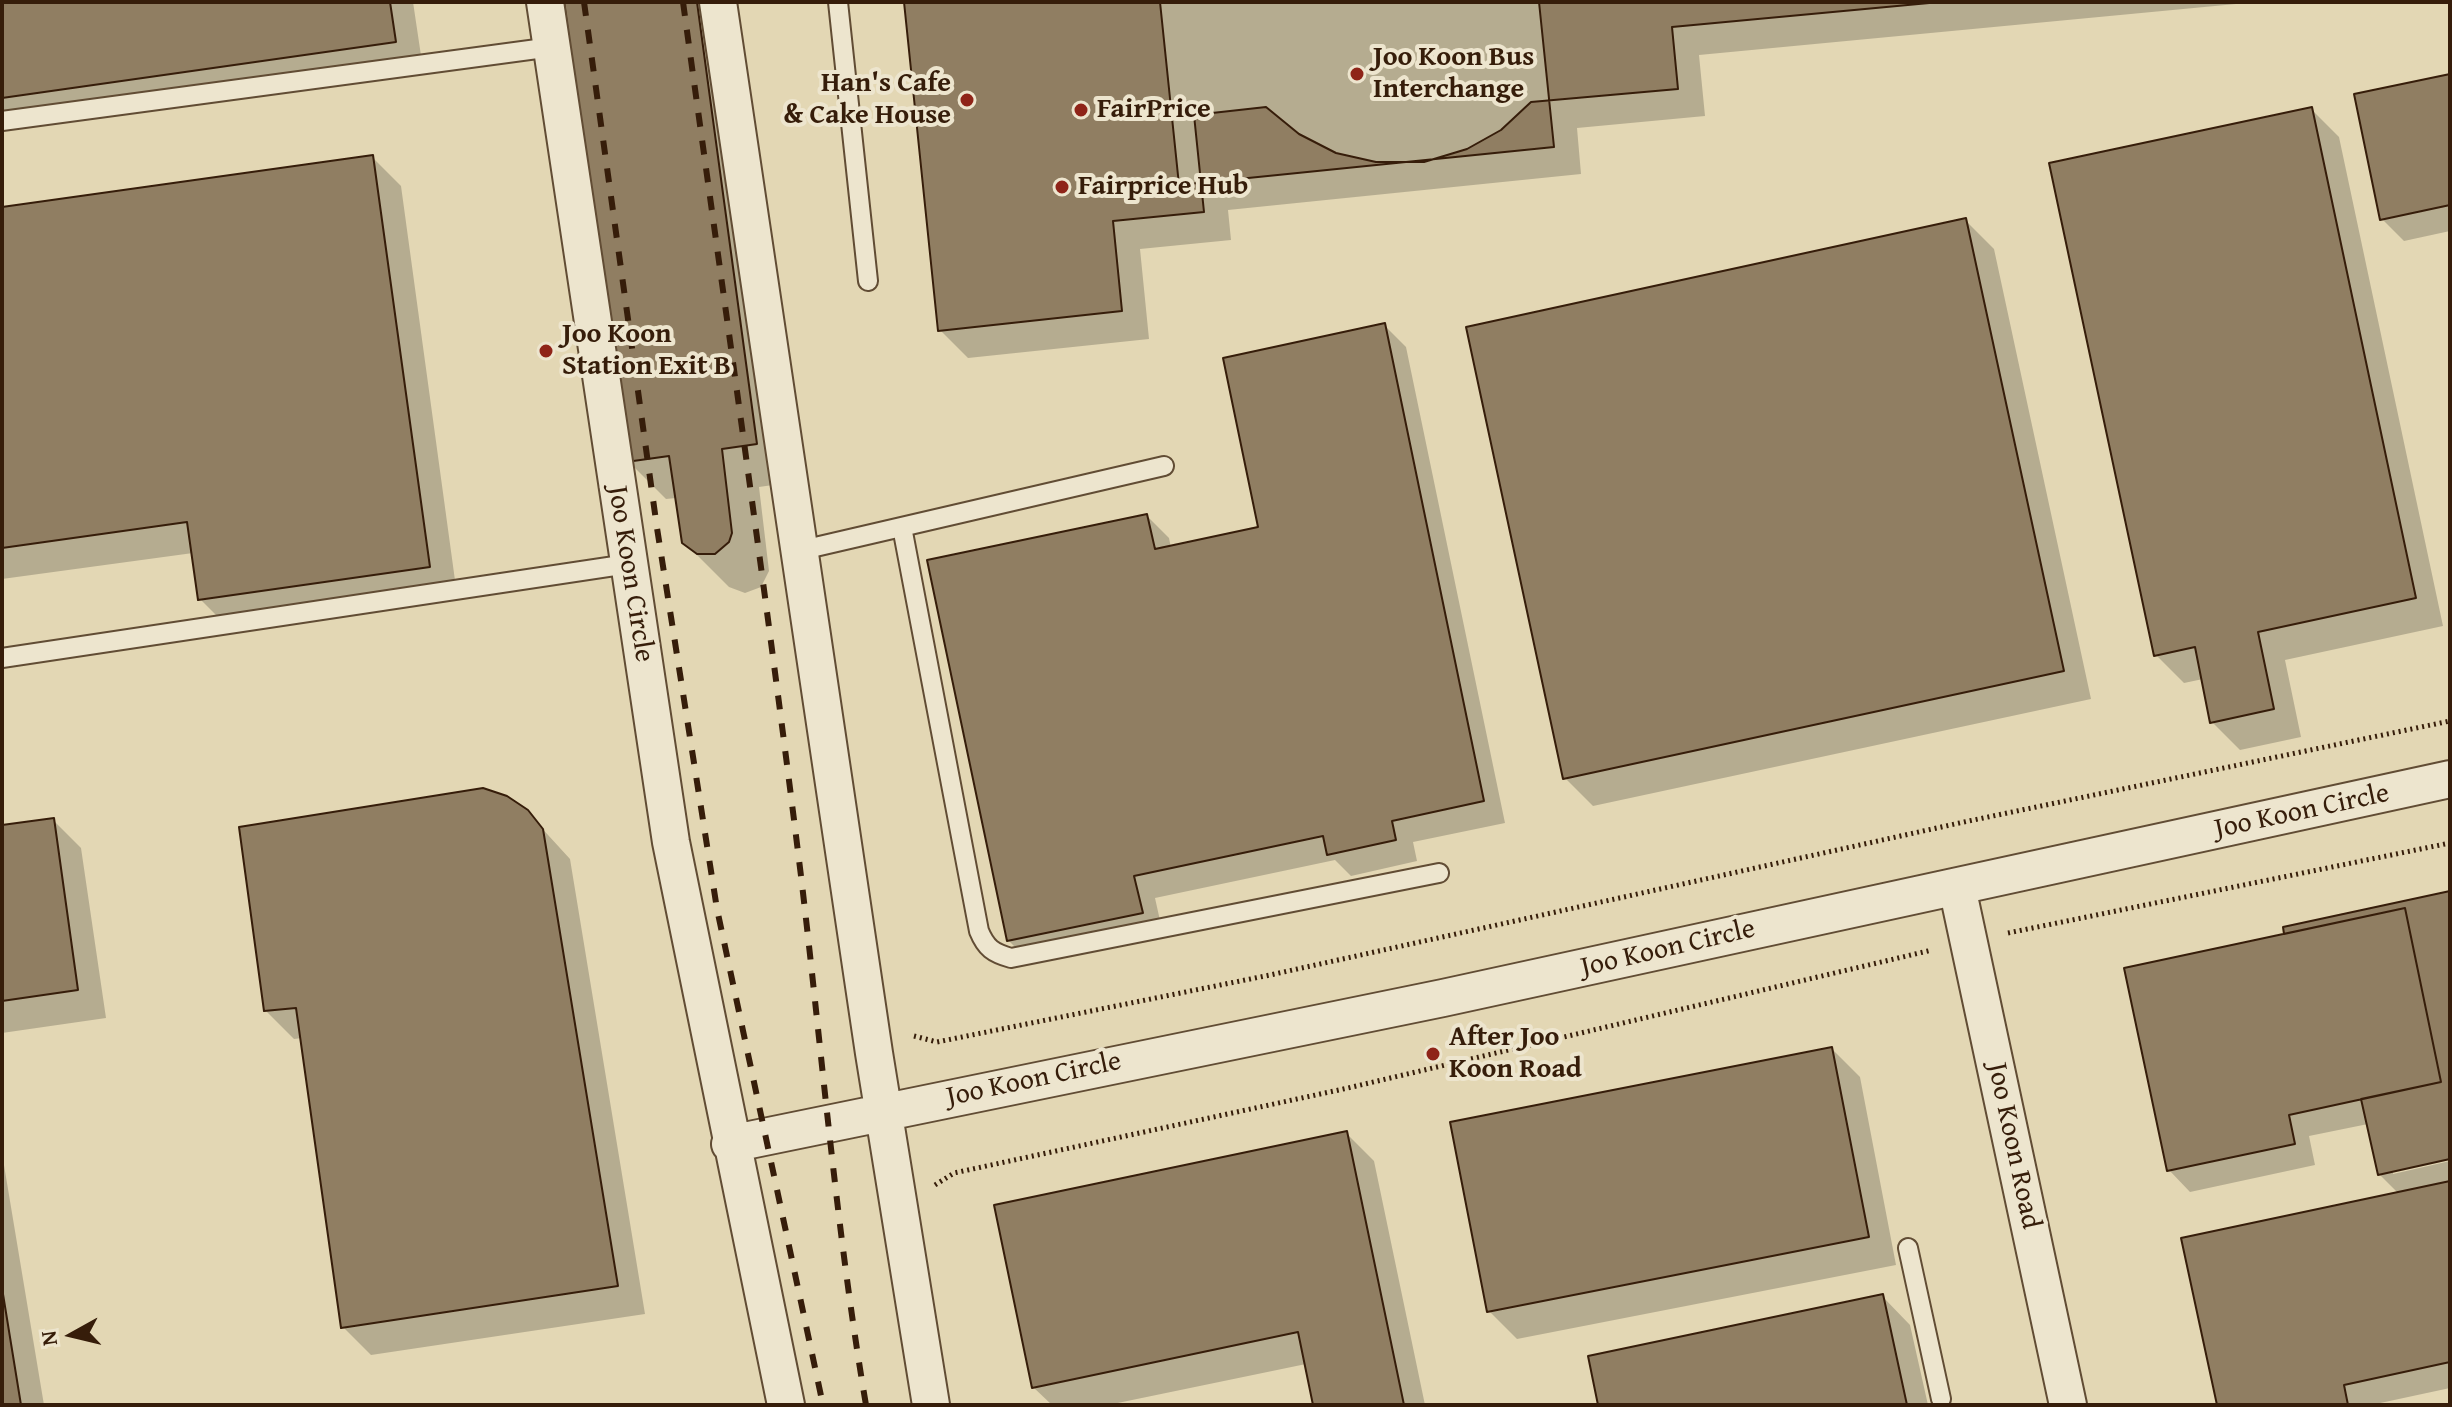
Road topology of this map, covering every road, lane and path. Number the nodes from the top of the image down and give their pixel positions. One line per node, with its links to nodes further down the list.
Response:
1 (545, 2): 4 (street, Joo Koon Circle)
2 (718, 2): 9 (street)
3 (838, 2): 6 (lane)
4 (552, 47): 5 (lane); 10 (street, Joo Koon Circle)
5 (2, 121)
6 (868, 281)
7 (1164, 466): 8 (lane)
8 (902, 527): 9 (lane); 15 (lane)
9 (798, 551): 19 (street)
10 (628, 564): 11 (lane); 20 (street, Joo Koon Circle)
11 (2, 658)
12 (2450, 721): 18 (path)
13 (2450, 779): 16 (street, Joo Koon Circle)
14 (2450, 843): 17 (path)
15 (1439, 873)
16 (1957, 887): 17 (street, Joo Koon Road); 19 (street, Joo Koon Circle)
17 (1969, 941): 21 (path); 26 (street, Joo Koon Road)
18 (917, 1039)
19 (885, 1110): 20 (street, Joo Koon Circle); 25 (street)
20 (730, 1144): 24 (street, Joo Koon Circle)
21 (936, 1184)
22 (1908, 1248): 23 (lane)
23 (1941, 1399)
24 (786, 1405)
25 (931, 1405)
26 (2068, 1405)

